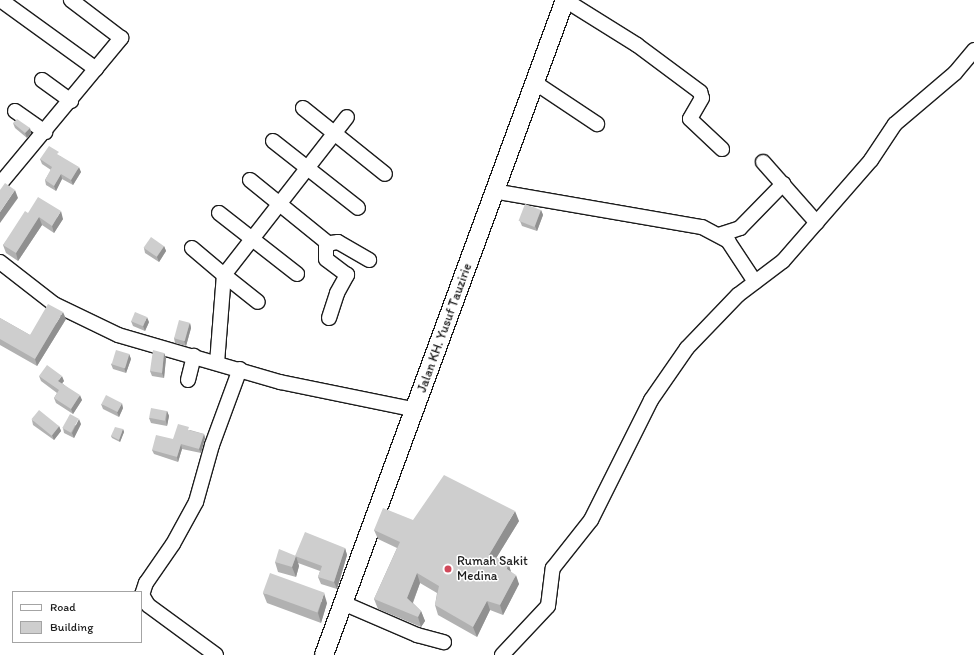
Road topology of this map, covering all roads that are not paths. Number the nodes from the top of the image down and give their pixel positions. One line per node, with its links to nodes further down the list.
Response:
1 (71, 0): 5 (street)
2 (565, 0): 7 (main road, Jalan KH. Yusuf Tauzirie); 16 (street)
3 (1, 1): 5 (street)
4 (974, 50): 27 (street)
5 (96, 69): 8 (street)
6 (42, 80): 8 (street)
7 (534, 82): 12 (street); 23 (main road, Jalan KH. Yusuf Tauzirie)
8 (71, 101): 13 (street)
9 (303, 108): 14 (street)
10 (15, 111): 13 (street)
11 (347, 117): 14 (street)
12 (597, 124)
13 (45, 132): 21 (street)
14 (335, 133): 18 (street); 19 (street)
15 (273, 141): 18 (street)
16 (722, 149)
17 (763, 162): 22 (street)
18 (307, 168): 24 (street); 25 (street)
19 (385, 174)
20 (250, 180): 24 (street)
21 (0, 184)
22 (783, 184): 27 (street); 28 (street)
23 (493, 191): 28 (street); 43 (main road, Jalan KH. Yusuf Tauzirie)
24 (280, 204): 29 (street); 30 (street)
25 (358, 208)
26 (219, 213): 29 (street)
27 (817, 223): 36 (street)
28 (719, 235): 36 (street)
29 (252, 239): 34 (street); 35 (street)
30 (329, 244): 32 (street); 38 (street)
31 (192, 248): 35 (street)
32 (369, 260)
33 (0, 262): 39 (street)
34 (297, 274)
35 (224, 275): 37 (street); 40 (street)
36 (755, 282): 48 (street)
37 (258, 302)
38 (329, 318)
39 (194, 356): 40 (street); 42 (street)
40 (217, 363): 41 (street)
41 (240, 369): 43 (street); 46 (street)
42 (188, 380)
43 (416, 410): 44 (main road, Jalan KH. Yusuf Tauzirie)
44 (343, 603): 45 (street); 47 (main road, Jalan KH. Yusuf Tauzirie)
45 (444, 642)
46 (216, 655)
47 (324, 655)
48 (502, 655)

